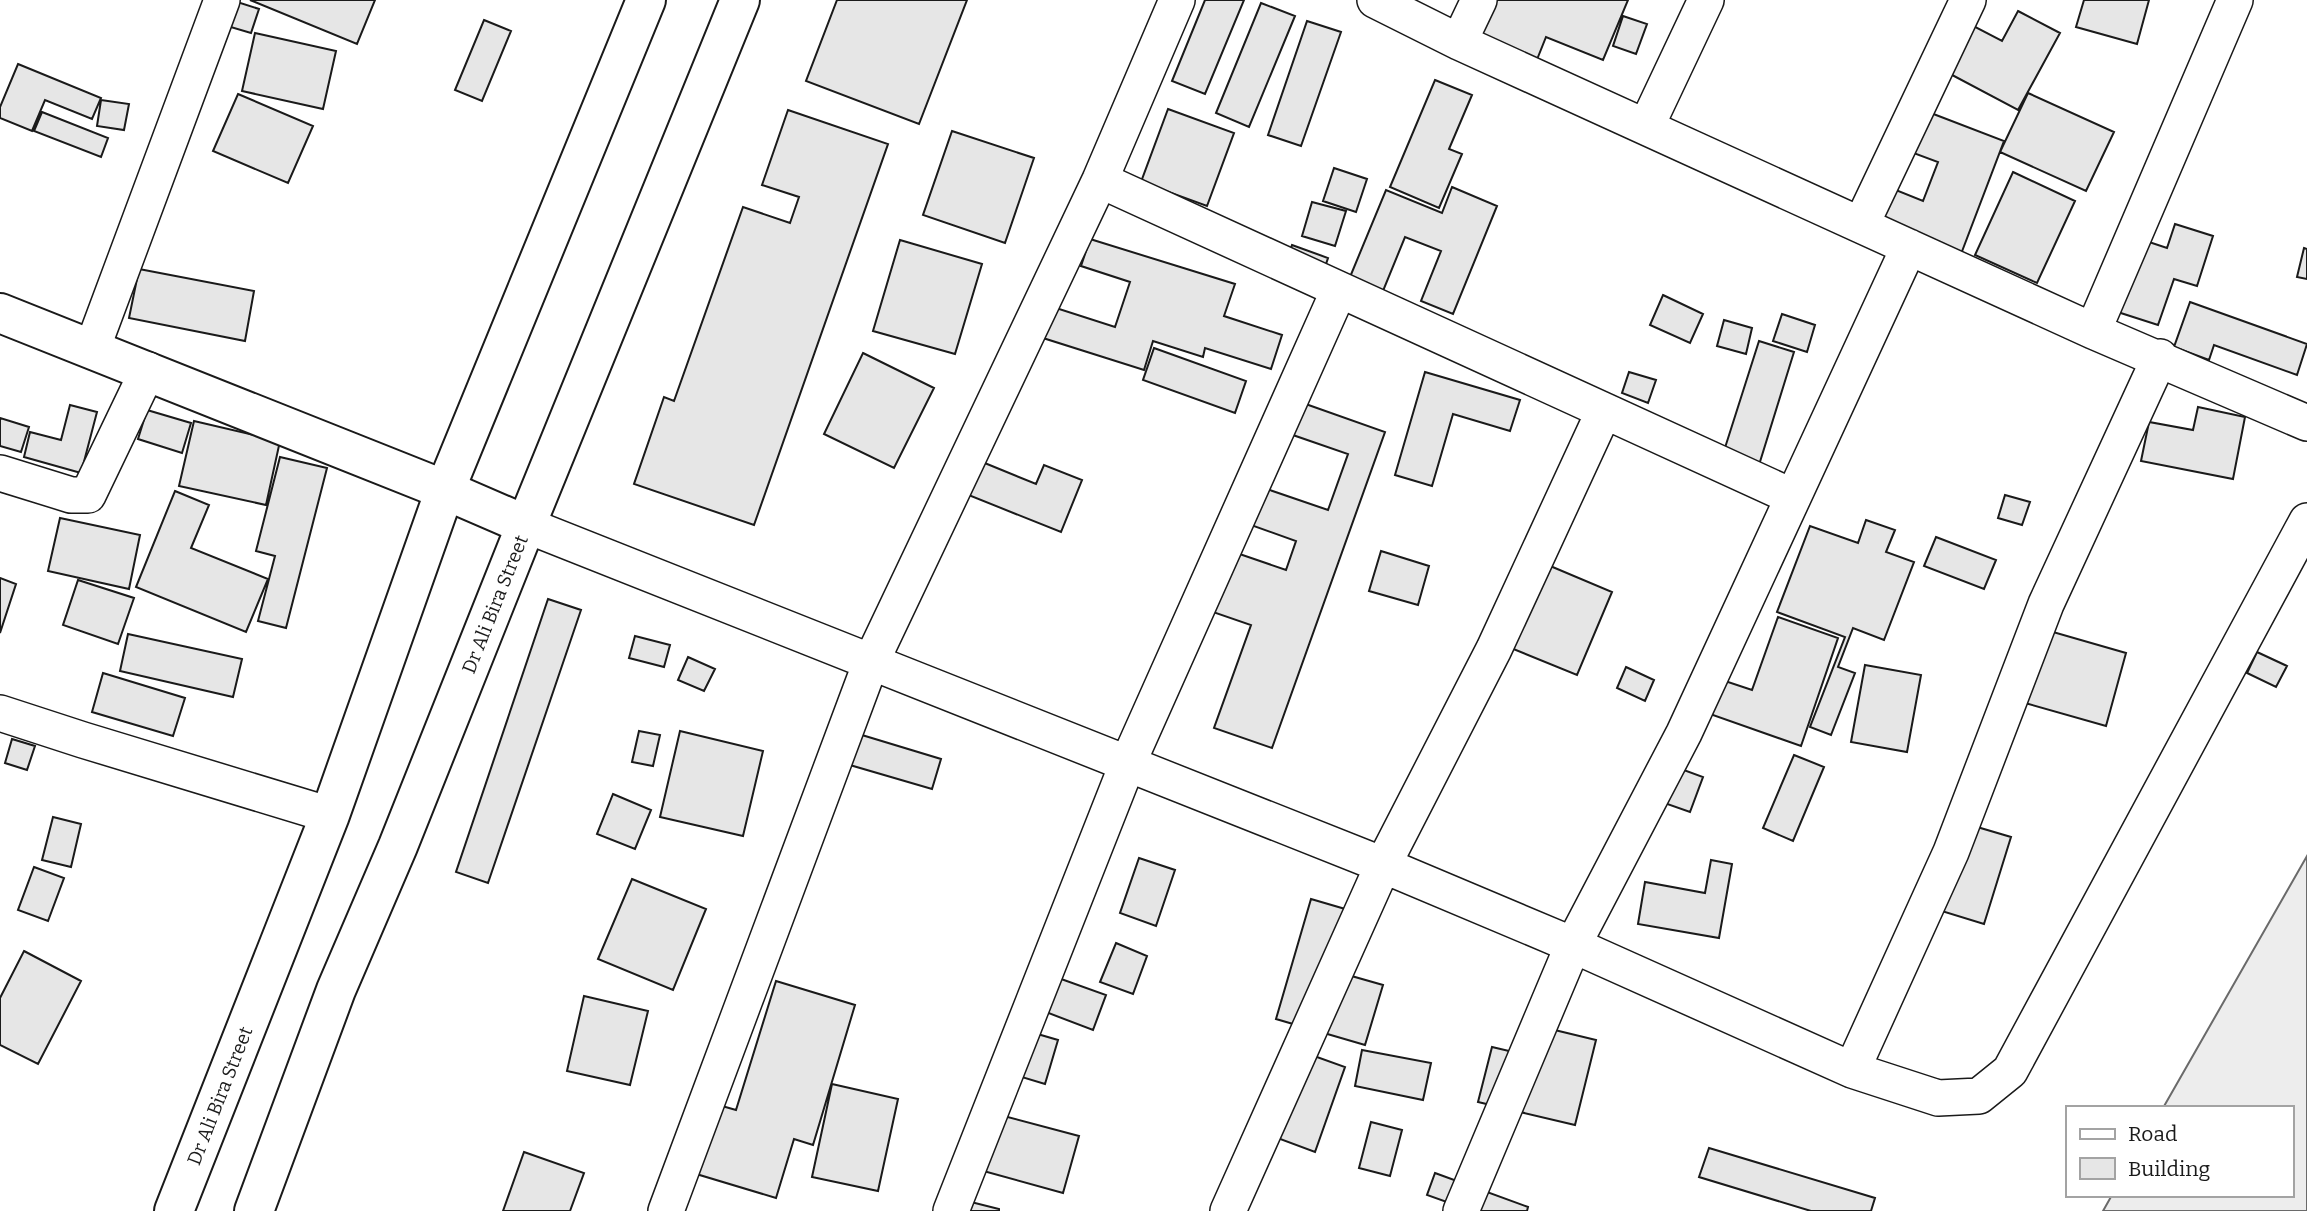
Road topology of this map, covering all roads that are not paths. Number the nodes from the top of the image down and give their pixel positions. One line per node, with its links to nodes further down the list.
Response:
1 (222, 0): 18 (street)
2 (646, 0): 24 (main road, Dr Ali Bira Street)
3 (740, 0): 27 (main road, Dr Ali Bira Street)
4 (1177, 0): 12 (street)
5 (1375, 0): 10 (street)
6 (1479, 0): 10 (street)
7 (1706, 0): 11 (street)
8 (1968, 0): 13 (street)
9 (2235, 0): 17 (street)
10 (1459, 42): 11 (street)
11 (1646, 127): 13 (street)
12 (1100, 180): 15 (street); 28 (street)
13 (1861, 225): 14 (street)
14 (1909, 247): 17 (street); 25 (street)
15 (1339, 290): 21 (street); 30 (street)
16 (0, 313): 18 (main road)
17 (2093, 331): 19 (street)
18 (92, 349): 20 (main road)
19 (2160, 357): 22 (street); 34 (street)
20 (148, 370): 23 (street); 24 (main road)
21 (1604, 411): 25 (street); 32 (street)
22 (2307, 423)
23 (0, 472)
24 (446, 490): 27 (main road); 31 (main road, Dr Ali Bira Street)
25 (1793, 497): 33 (street)
26 (2307, 521): 34 (street)
27 (526, 525): 28 (street); 36 (main road, Dr Ali Bira Street)
28 (871, 662): 30 (street); 37 (street)
29 (0, 713): 31 (street)
30 (1127, 765): 32 (street); 38 (street)
31 (330, 815): 35 (main road, Dr Ali Bira Street)
32 (1383, 865): 33 (street); 39 (street)
33 (1573, 945): 34 (street); 40 (street)
34 (1852, 1070)
35 (174, 1211)
36 (254, 1211)
37 (666, 1211)
38 (951, 1211)
39 (1228, 1211)
40 (1461, 1211)

